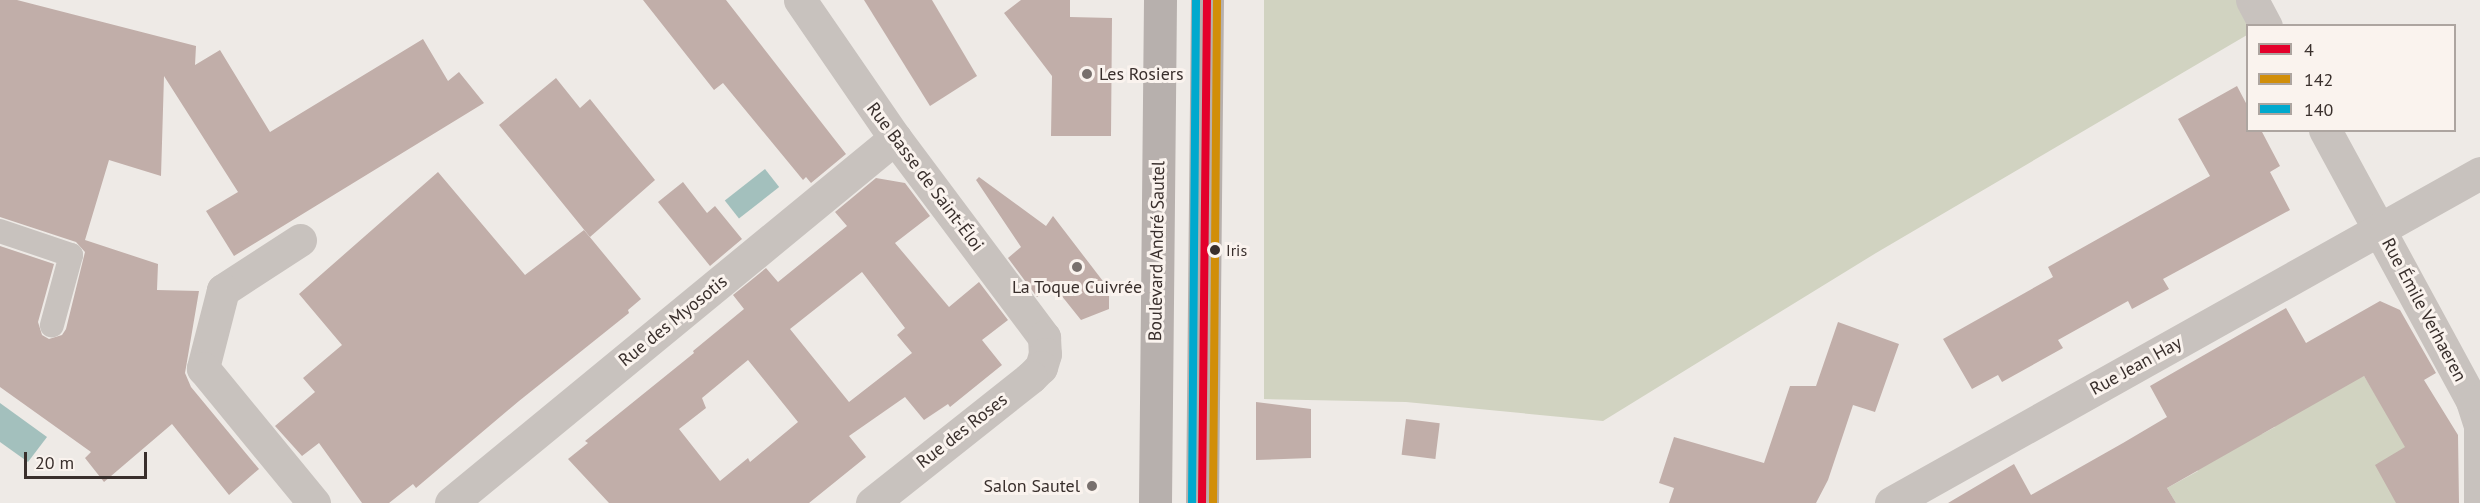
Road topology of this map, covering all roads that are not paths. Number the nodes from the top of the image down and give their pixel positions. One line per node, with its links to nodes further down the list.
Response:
1 (800, 0): 7 (street, Rue Basse de Saint-Éloi)
2 (1160, 0): 18 (main road, Boulevard André Sautel)
3 (1207, 0): 19 (main road)
4 (2252, 0): 5 (street)
5 (2265, 24)
6 (2326, 132): 9 (street, Rue Émile Verhaeren)
7 (896, 138): 13 (street, Rue Basse de Saint-Éloi); 16 (street, Rue des Myosotis)
8 (2480, 173): 9 (street, Rue Jean Hay)
9 (2381, 229): 14 (street, Rue Émile Verhaeren); 20 (street, Rue Jean Hay)
10 (0, 231): 12 (lane)
11 (300, 240): 15 (street)
12 (52, 325)
13 (1045, 354): 17 (street, Rue des Roses)
14 (2480, 502)
15 (314, 503)
16 (451, 503)
17 (872, 503)
18 (1155, 503)
19 (1202, 503)
20 (1891, 503)

